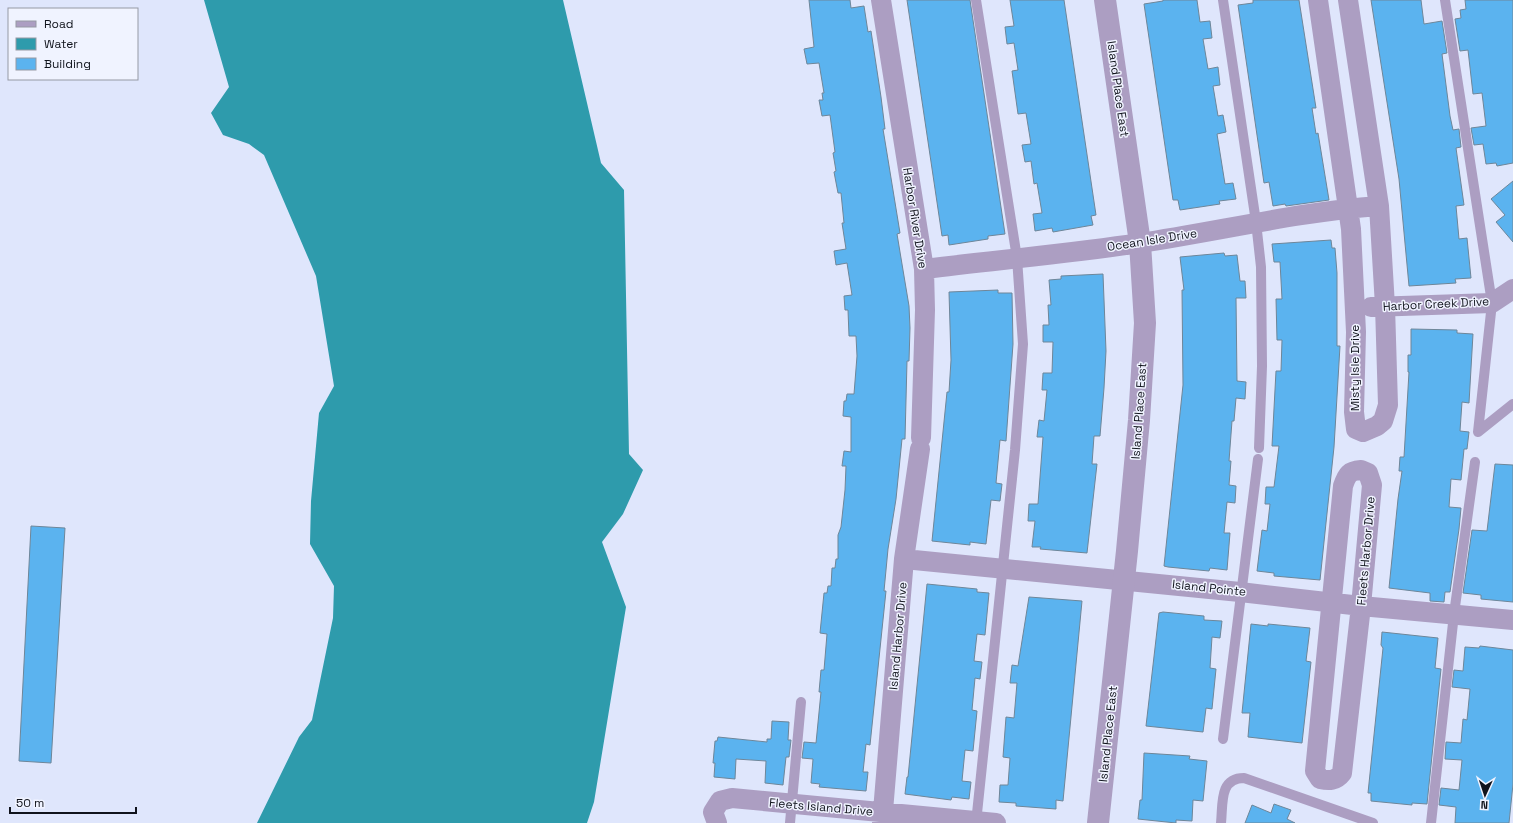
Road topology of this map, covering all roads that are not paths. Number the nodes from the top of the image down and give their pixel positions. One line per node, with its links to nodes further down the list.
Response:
1 (882, 0): 13 (street, Harbor River Drive)
2 (976, 0): 12 (lane)
3 (1105, 0): 11 (street, Island Place East)
4 (1223, 0): 10 (lane)
5 (1318, 0): 9 (street, Misty Isle Drive)
6 (1348, 0): 8 (street, Misty Isle Drive)
7 (1446, 0): 15 (lane)
8 (1379, 206): 9 (street, Ocean Isle Drive); 16 (street, Misty Isle Drive)
9 (1348, 208): 10 (street, Ocean Isle Drive); 17 (street, Misty Isle Drive)
10 (1256, 222): 11 (street, Ocean Isle Drive); 20 (lane)
11 (1140, 243): 12 (street, Ocean Isle Drive); 25 (street, Island Place East)
12 (1017, 258): 13 (street, Ocean Isle Drive); 24 (lane)
13 (924, 269): 19 (street, Harbor River Drive)
14 (1513, 289): 15 (street, Harbor Creek Drive)
15 (1492, 303): 16 (street, Harbor Creek Drive); 18 (lane)
16 (1385, 306): 17 (street, Harbor Creek Drive); 17 (street, Misty Isle Drive)
17 (1355, 308)
18 (1513, 404)
19 (920, 443): 23 (street, Island Harbor Drive)
20 (1259, 448)
21 (1258, 459): 26 (lane)
22 (1475, 462): 29 (lane)
23 (904, 559): 24 (street, Island Pointe); 34 (street, Island Harbor Drive)
24 (1001, 569): 25 (street, Island Pointe); 35 (lane)
25 (1124, 580): 26 (street, Island Pointe); 38 (street, Island Place East)
26 (1240, 592): 27 (street, Island Pointe); 32 (lane)
27 (1331, 602): 28 (street, Island Pointe); 28 (street, Fleets Harbor Drive); 28 (street, Fleets Harbor Drive)
28 (1361, 606): 29 (street, Island Pointe)
29 (1454, 614): 30 (street, Island Pointe); 41 (lane)
30 (1513, 620)
31 (801, 702): 33 (lane)
32 (1223, 739)
33 (790, 814): 34 (street, Fleets Island Drive); 36 (street, Fleets Island Drive)
34 (883, 818): 35 (street, Fleets Island Drive)
35 (976, 822): 37 (street, Fleets Island Drive)
36 (717, 823)
37 (996, 823)
38 (1098, 823)
39 (1221, 823): 40 (lane)
40 (1373, 823)
41 (1431, 823)

